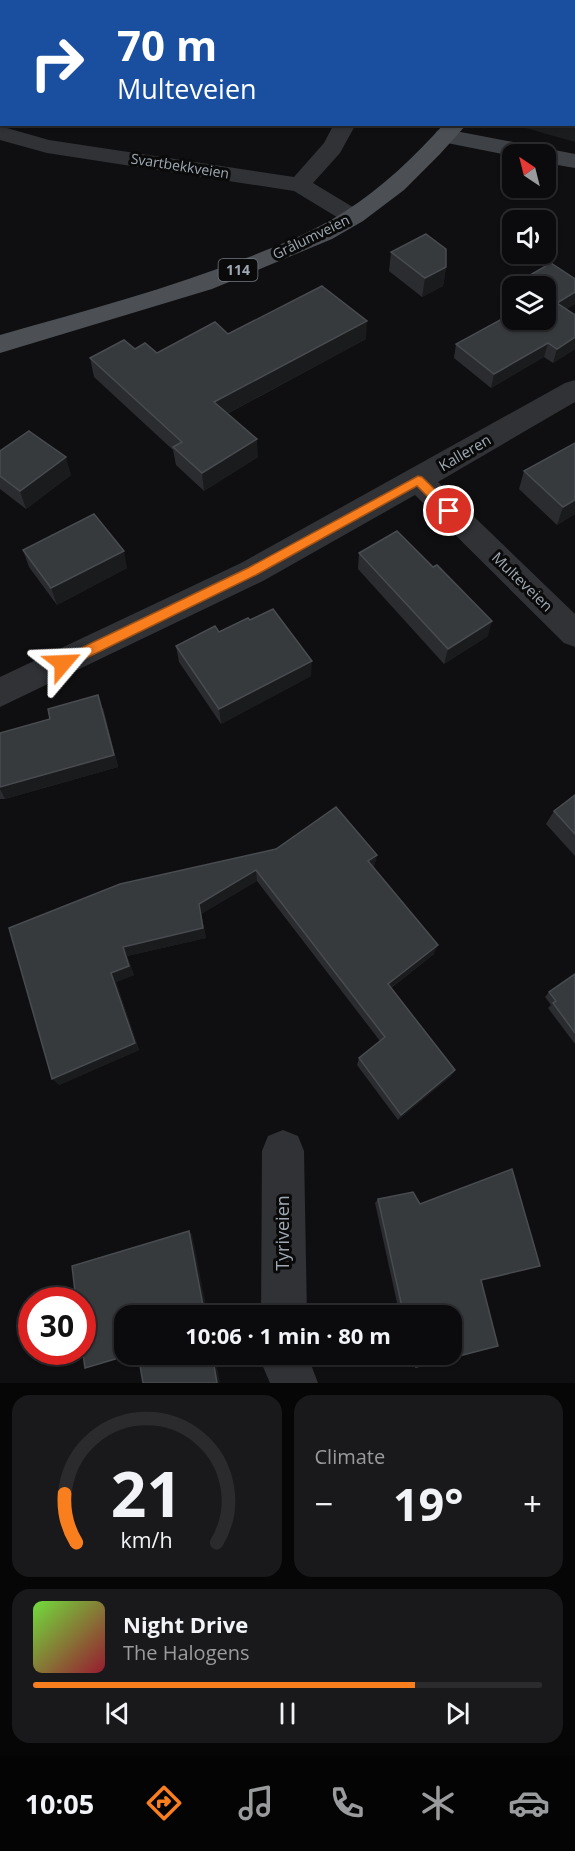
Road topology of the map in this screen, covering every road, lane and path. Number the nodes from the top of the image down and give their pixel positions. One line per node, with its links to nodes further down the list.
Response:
1 (344, 126): 7 (street)
2 (451, 130): 4 (street); 8 (main road, Grålumveien / 114)
3 (0, 133): 7 (street, Svartbekkveien)
4 (503, 144)
5 (556, 158): 6 (street)
6 (575, 161)
7 (300, 185): 8 (street, Svartbekkveien)
8 (353, 217): 9 (main road, Grålumveien / 114)
9 (0, 344)
10 (575, 390): 11 (street, Kalleren)
11 (418, 480): 12 (street, Multeveien); 13 (street, Kalleren)
12 (575, 634)
13 (0, 693)
14 (283, 1151): 15 (street, Tyriveien)
15 (284, 1305)
16 (286, 1365): 17 (street)
17 (295, 1383)

